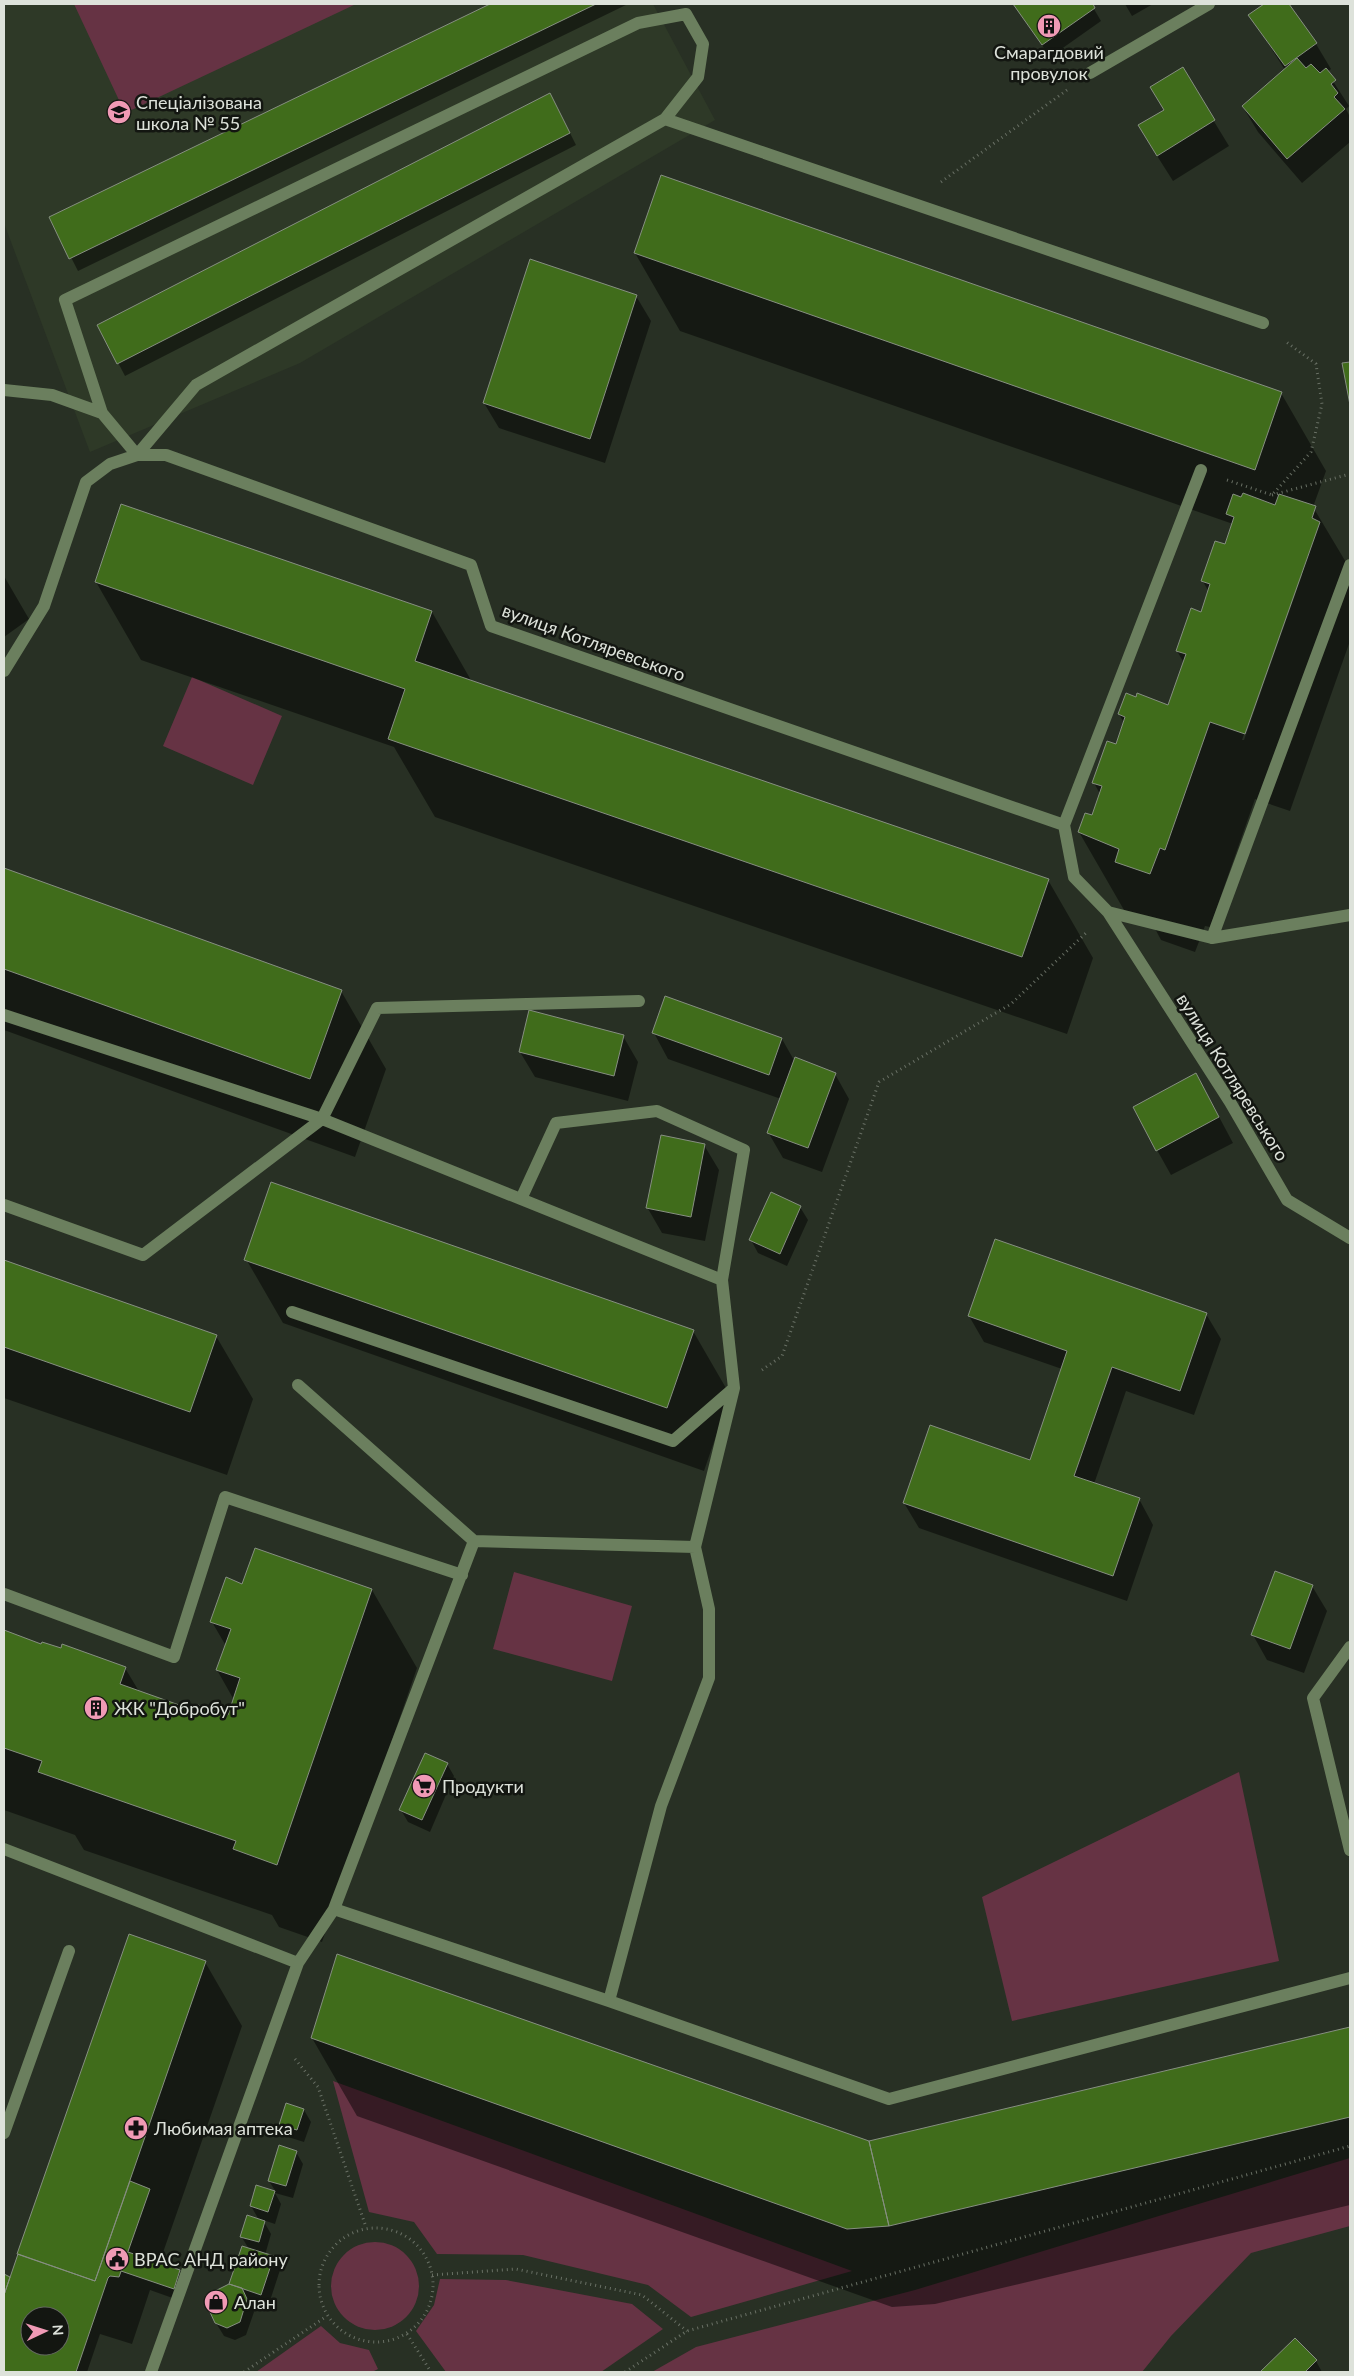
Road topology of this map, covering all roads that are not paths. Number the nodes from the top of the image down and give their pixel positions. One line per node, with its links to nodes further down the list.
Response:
1 (1208, 4): 2 (street)
2 (1090, 73)
3 (664, 119): 4 (street); 6 (street); 7 (street)
4 (1263, 323)
5 (4, 390): 6 (street)
6 (102, 413): 7 (street)
7 (137, 455): 10 (street, вулиця Котляревського); 11 (street, вулиця Котляревського)
8 (1201, 470): 11 (street)
9 (1350, 565): 14 (street)
10 (4, 671)
11 (1064, 825): 12 (street, вулиця Котляревського)
12 (1108, 912): 14 (street); 20 (street, вулиця Котляревського)
13 (1350, 915): 14 (street)
14 (1212, 938)
15 (639, 1001): 17 (street)
16 (4, 1015): 17 (street)
17 (322, 1119): 18 (street); 19 (street)
18 (522, 1199): 21 (street); 21 (street)
19 (4, 1205)
20 (1350, 1238)
21 (722, 1280): 24 (street)
22 (292, 1312): 24 (street)
23 (298, 1385): 25 (street)
24 (734, 1388): 26 (street)
25 (474, 1541): 26 (street); 27 (street)
26 (694, 1547): 36 (street)
27 (462, 1575): 28 (street); 32 (street)
28 (4, 1594)
29 (1350, 1648): 31 (street)
30 (4, 1849): 34 (street)
31 (1350, 1850)
32 (334, 1909): 34 (street); 36 (street)
33 (69, 1951): 37 (street)
34 (298, 1963): 38 (street)
35 (1350, 1978): 36 (street)
36 (608, 2001)
37 (4, 2133)
38 (152, 2372)

